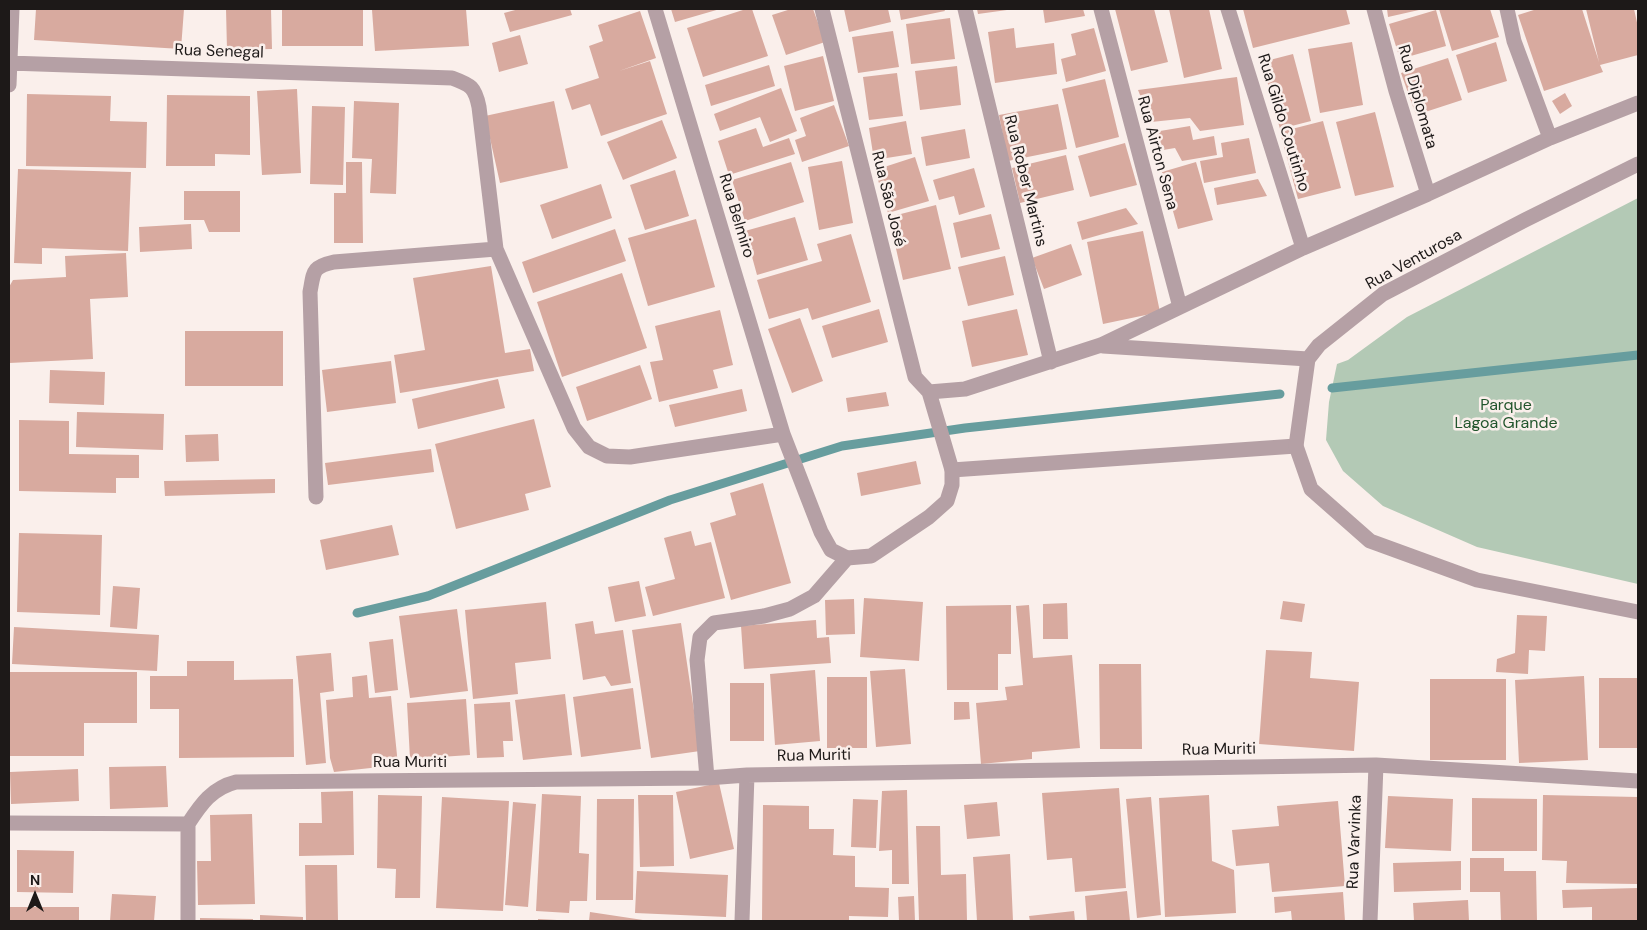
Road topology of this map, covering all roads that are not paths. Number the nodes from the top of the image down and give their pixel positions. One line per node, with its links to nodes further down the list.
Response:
1 (12, 9): 9 (street)
2 (655, 9): 22 (street, Rua Belmiro)
3 (822, 9): 21 (street, Rua São José)
4 (965, 9): 20 (street, Rua Rober Martins)
5 (1101, 9): 17 (street, Rua Airton Sena)
6 (1228, 9): 15 (street, Rua Gildo Coutinho)
7 (1374, 9): 14 (street, Rua Diplomata)
8 (1507, 9): 12 (street)
9 (10, 63): 10 (street); 16 (street, Rua Senegal)
10 (9, 85)
11 (1638, 102): 12 (street)
12 (1550, 138): 14 (street)
13 (1638, 164): 19 (street, Rua Venturosa)
14 (1428, 194): 15 (street)
15 (1303, 248): 17 (street)
16 (496, 249): 22 (street, Rua Senegal); 25 (street)
17 (1180, 307): 18 (street)
18 (1101, 345): 19 (street); 20 (street)
19 (1308, 358): 23 (street)
20 (1051, 362): 21 (street)
21 (929, 392): 24 (street)
22 (783, 434): 26 (street, Rua Belmiro)
23 (1296, 446): 24 (street); 27 (street)
24 (952, 470): 26 (street)
25 (316, 497)
26 (847, 558): 30 (street)
27 (1638, 612)
28 (1376, 765): 29 (street, Rua Muriti); 31 (street, Rua Muriti); 36 (street, Rua Varvinka)
29 (747, 775): 30 (street, Rua Muriti); 35 (street)
30 (707, 778): 33 (street, Rua Muriti)
31 (1638, 781)
32 (9, 823): 33 (street)
33 (188, 824): 34 (street)
34 (188, 921)
35 (742, 921)
36 (1370, 921)

